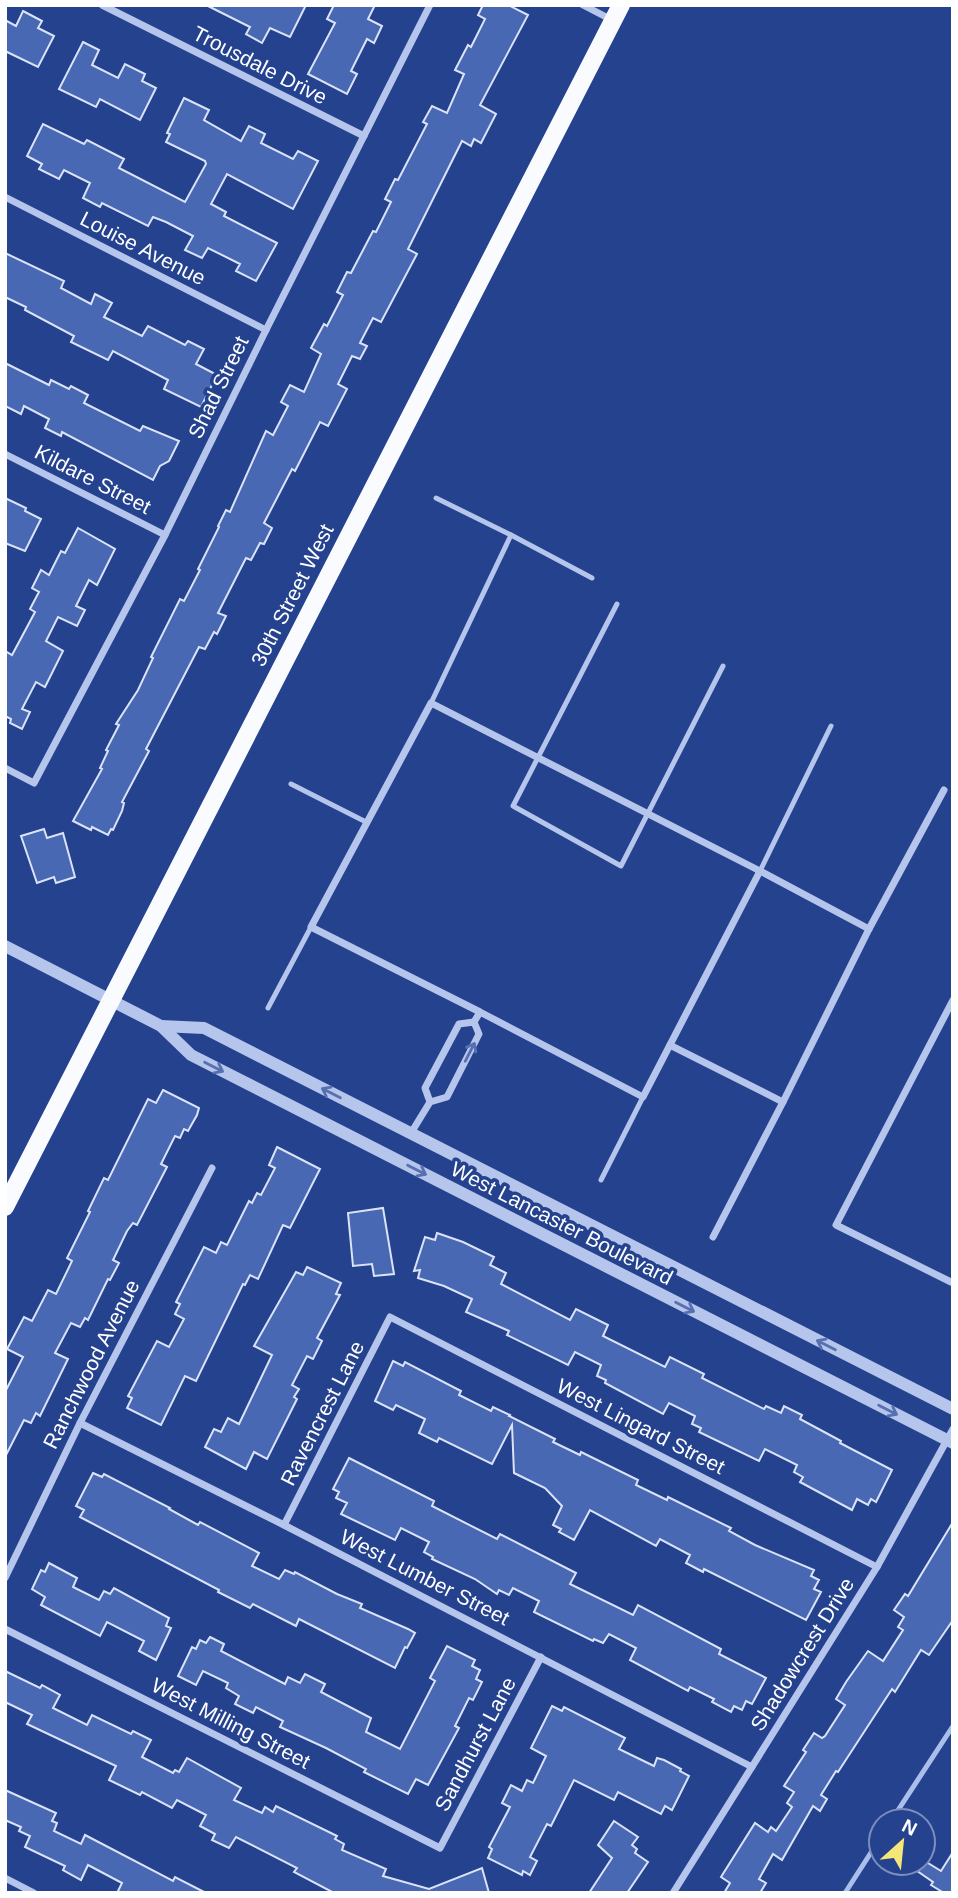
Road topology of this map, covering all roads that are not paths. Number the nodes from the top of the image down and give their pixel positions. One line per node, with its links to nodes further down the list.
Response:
1 (102, 5): 5 (street, Trousdale Drive)
2 (430, 5): 5 (street, Shad Street)
3 (583, 5): 4 (street)
4 (617, 13): 27 (main road, 30th Street West)
5 (364, 136): 7 (street, Shad Street)
6 (5, 197): 7 (street, Louise Avenue)
7 (266, 330): 10 (street, Shad Street)
8 (5, 454): 10 (street, Kildare Street)
9 (436, 498): 11 (lane)
10 (165, 535): 18 (street, Shad Street)
11 (511, 535): 12 (lane); 15 (lane)
12 (592, 578)
13 (617, 604): 17 (lane)
14 (723, 666): 21 (lane)
15 (431, 703): 17 (street); 22 (street)
16 (831, 726): 23 (lane)
17 (539, 758): 21 (street); 21 (lane)
18 (5, 768)
19 (291, 784): 22 (lane)
20 (944, 790): 25 (street)
21 (649, 814): 23 (street)
22 (366, 822): 24 (street)
23 (760, 872): 25 (street); 33 (street)
24 (311, 927): 29 (lane); 30 (street)
25 (869, 929): 36 (street)
26 (5, 946): 27 (street, West Lancaster Boulevard)
27 (111, 1000): 32 (street, West Lancaster Boulevard); 40 (main road, 30th Street West)
28 (953, 1000): 42 (street)
29 (268, 1008)
30 (480, 1012): 31 (street); 34 (street)
31 (474, 1022): 35 (street, one-way to 31); 35 (street)
32 (161, 1026): 37 (street, West Lancaster Boulevard, one-way to 32); 46 (street, West Lancaster Boulevard, one-way to 46)
33 (670, 1045): 34 (street); 36 (street)
34 (643, 1097): 39 (lane)
35 (430, 1102): 37 (street)
36 (783, 1102): 41 (street)
37 (411, 1133): 44 (street, West Lancaster Boulevard, one-way to 37)
38 (212, 1168): 45 (street, Ranchwood Avenue)
39 (601, 1180)
40 (5, 1207)
41 (713, 1237)
42 (953, 1283)
43 (390, 1317): 47 (street, Ravencrest Lane); 48 (street, West Lingard Street)
44 (953, 1409)
45 (80, 1423): 47 (street, West Lumber Street); 49 (street, Ranchwood Avenue)
46 (951, 1438): 48 (street, Shadowcrest Drive)
47 (284, 1525): 51 (street, West Lumber Street)
48 (877, 1567): 52 (street, Shadowcrest Drive)
49 (5, 1578)
50 (5, 1629): 53 (street, West Milling Street)
51 (541, 1657): 52 (street, West Lumber Street); 53 (street, Sandhurst Lane)
52 (752, 1767): 56 (street, Shadowcrest Drive)
53 (440, 1848)
54 (5, 1878): 55 (street)
55 (34, 1893)
56 (673, 1893)

